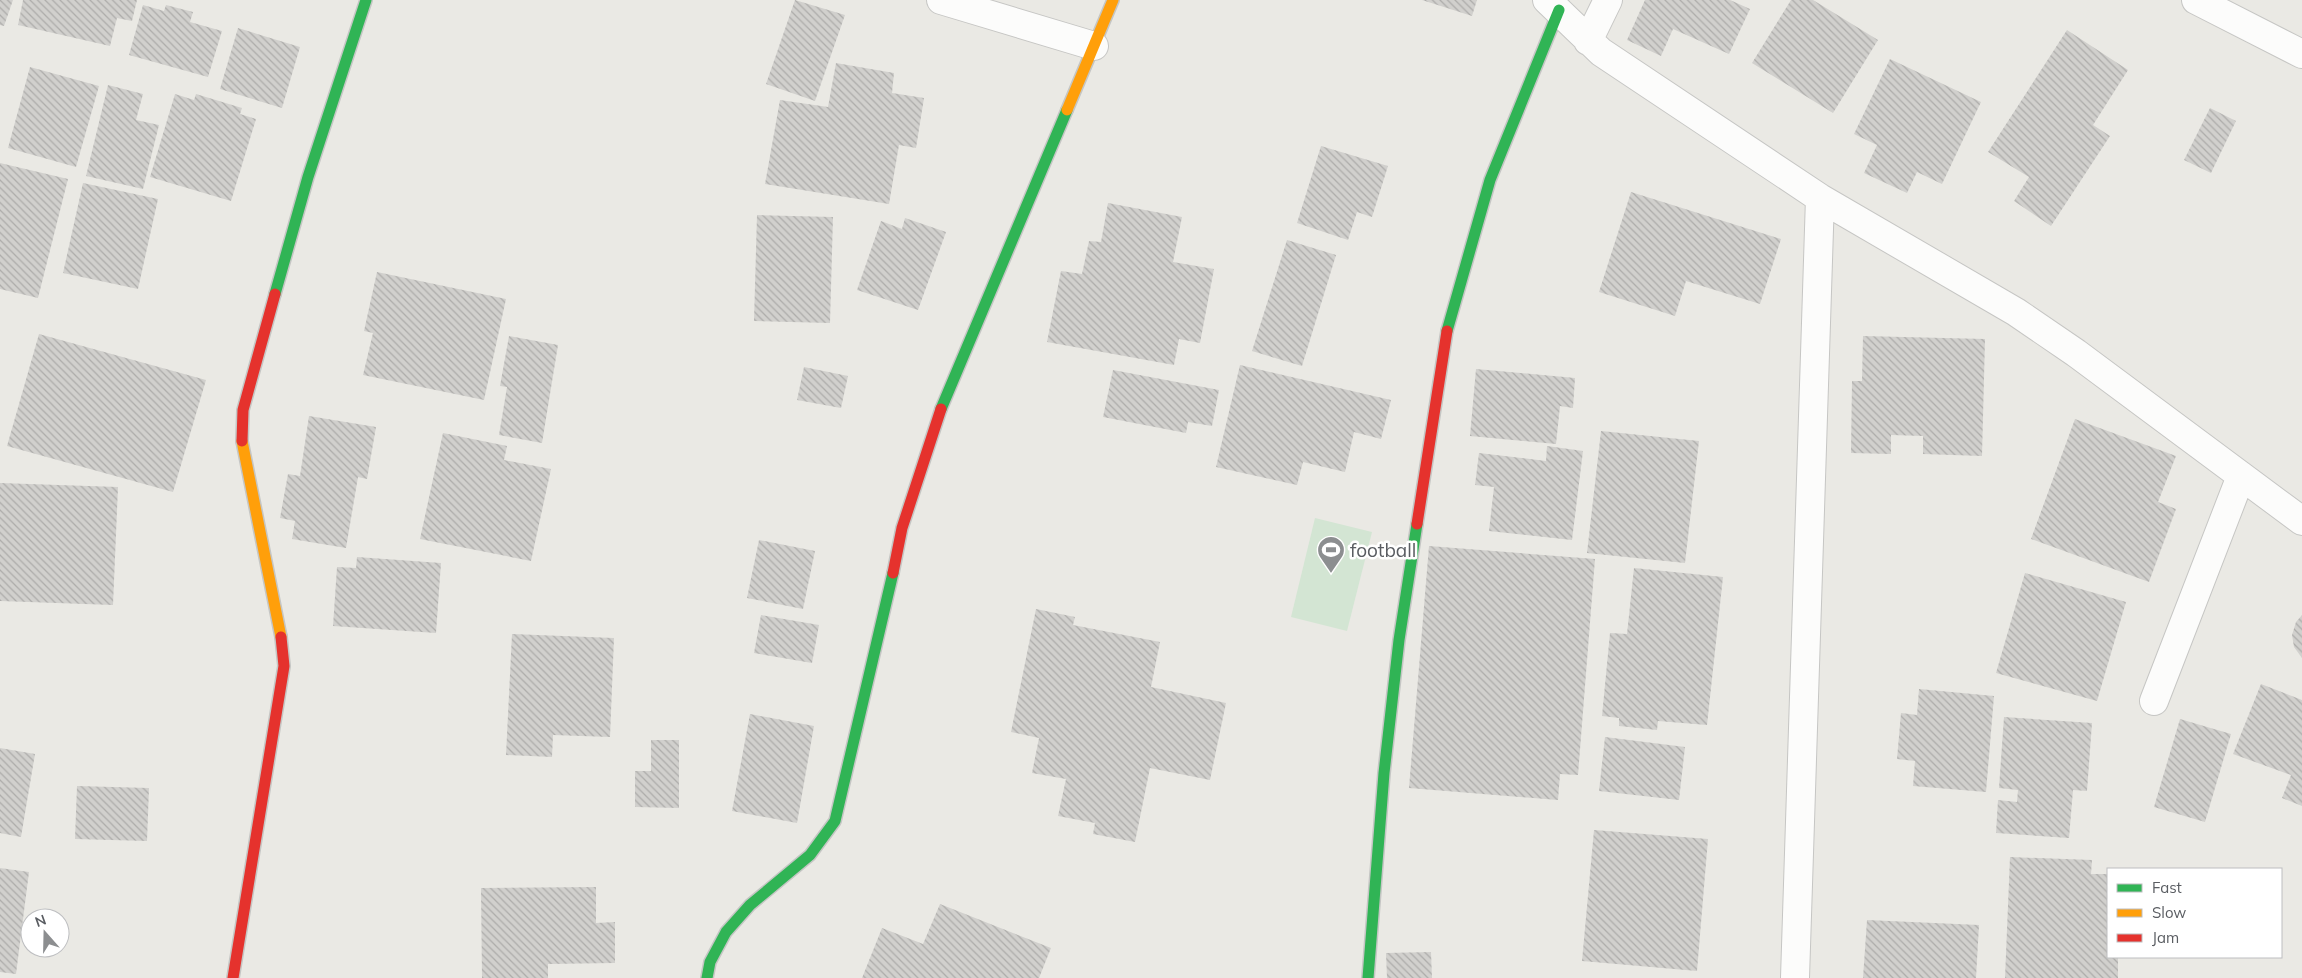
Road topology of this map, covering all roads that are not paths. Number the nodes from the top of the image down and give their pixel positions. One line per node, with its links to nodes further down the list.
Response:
1 (366, 0): 14 (street)
2 (941, 0): 8 (street)
3 (1113, 0): 8 (street)
4 (1608, 0): 7 (street)
5 (2196, 0): 9 (street)
6 (1553, 5): 7 (street); 16 (street)
7 (1588, 40): 10 (street)
8 (1094, 46): 15 (street)
9 (2302, 54)
10 (1820, 198): 11 (street); 17 (street)
11 (2241, 476): 12 (street); 13 (street)
12 (2302, 521)
13 (2154, 701)
14 (233, 978)
15 (707, 978)
16 (1368, 978)
17 (1795, 978)

